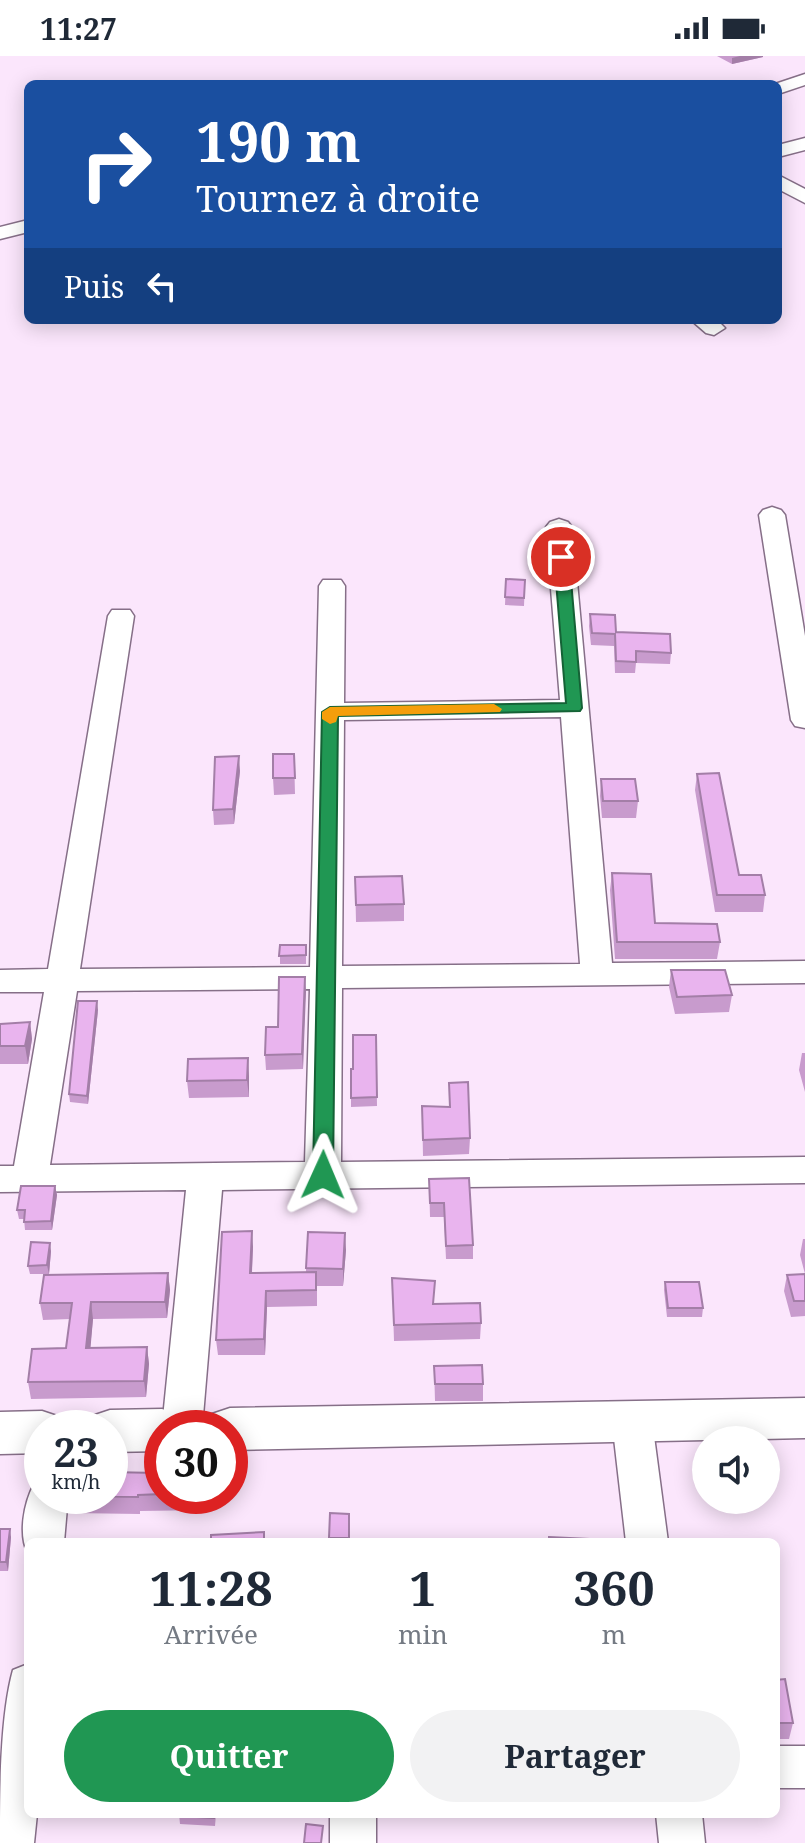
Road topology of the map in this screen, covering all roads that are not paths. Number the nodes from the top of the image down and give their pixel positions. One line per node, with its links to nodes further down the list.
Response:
1 (805, 79): 2 (street)
2 (782, 88)
3 (805, 144): 4 (street)
4 (782, 150)
5 (782, 183): 6 (street)
6 (805, 197)
7 (24, 227): 8 (street)
8 (0, 233)
9 (772, 515): 12 (street)
10 (559, 527): 14 (street)
11 (332, 586): 15 (street)
12 (794, 586): 16 (street)
13 (121, 616): 20 (street)
14 (574, 708): 15 (street); 18 (street)
15 (330, 712): 19 (street)
16 (805, 720)
17 (805, 972): 18 (street)
18 (597, 975): 19 (street)
19 (326, 977): 20 (street); 23 (street)
20 (62, 980): 21 (street); 25 (street)
21 (0, 981)
22 (805, 1170): 23 (street)
23 (323, 1175): 24 (street)
24 (205, 1177): 25 (street); 26 (street)
25 (15, 1179)
26 (184, 1410)
27 (805, 1418): 28 (main road)
28 (632, 1421): 29 (main road); 34 (street)
29 (248, 1429)
30 (24, 1432): 31 (main road)
31 (0, 1433)
32 (46, 1514): 33 (street)
33 (43, 1538)
34 (647, 1538)
35 (24, 1714): 38 (street)
36 (780, 1767): 37 (street)
37 (805, 1767)
38 (15, 1780): 41 (street)
39 (353, 1818): 42 (street)
40 (679, 1818): 43 (street)
41 (11, 1843)
42 (353, 1843)
43 (682, 1843)

